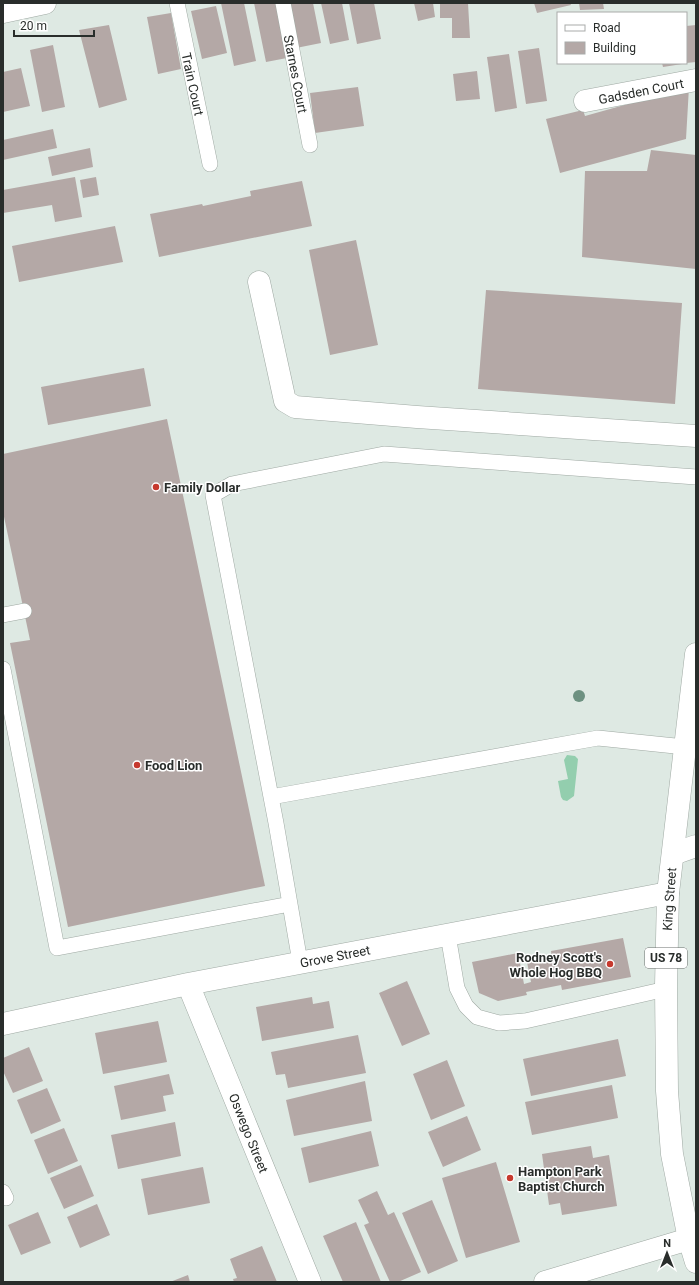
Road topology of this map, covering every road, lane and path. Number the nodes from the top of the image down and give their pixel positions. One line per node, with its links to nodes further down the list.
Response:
1 (45, 3): 4 (street)
2 (177, 3): 8 (lane, Train Court)
3 (282, 3): 7 (lane, Starnes Court)
4 (3, 12)
5 (696, 80): 6 (street, Gadsden Court)
6 (585, 101)
7 (310, 145)
8 (210, 164)
9 (259, 282): 10 (street)
10 (696, 436)
11 (696, 477): 17 (lane)
12 (24, 611): 13 (lane)
13 (3, 615)
14 (696, 654): 16 (street, King Street / US 78)
15 (3, 669): 21 (lane)
16 (685, 747): 17 (lane); 19 (street, King Street / US 78)
17 (271, 797): 21 (lane)
18 (696, 846): 19 (street)
19 (673, 854): 20 (street, King Street / US 78)
20 (668, 892): 22 (street, Grove Street); 25 (street, King Street / US 78)
21 (290, 904): 23 (lane)
22 (448, 935): 23 (street, Grove Street); 25 (lane)
23 (300, 962): 24 (street, Grove Street)
24 (188, 984): 26 (street, Grove Street); 29 (street, Oswego Street)
25 (666, 990): 27 (street, King Street / US 78)
26 (3, 1024)
27 (689, 1239): 28 (street, King Street / US 78); 30 (street)
28 (696, 1262)
29 (310, 1282)
30 (545, 1282)

